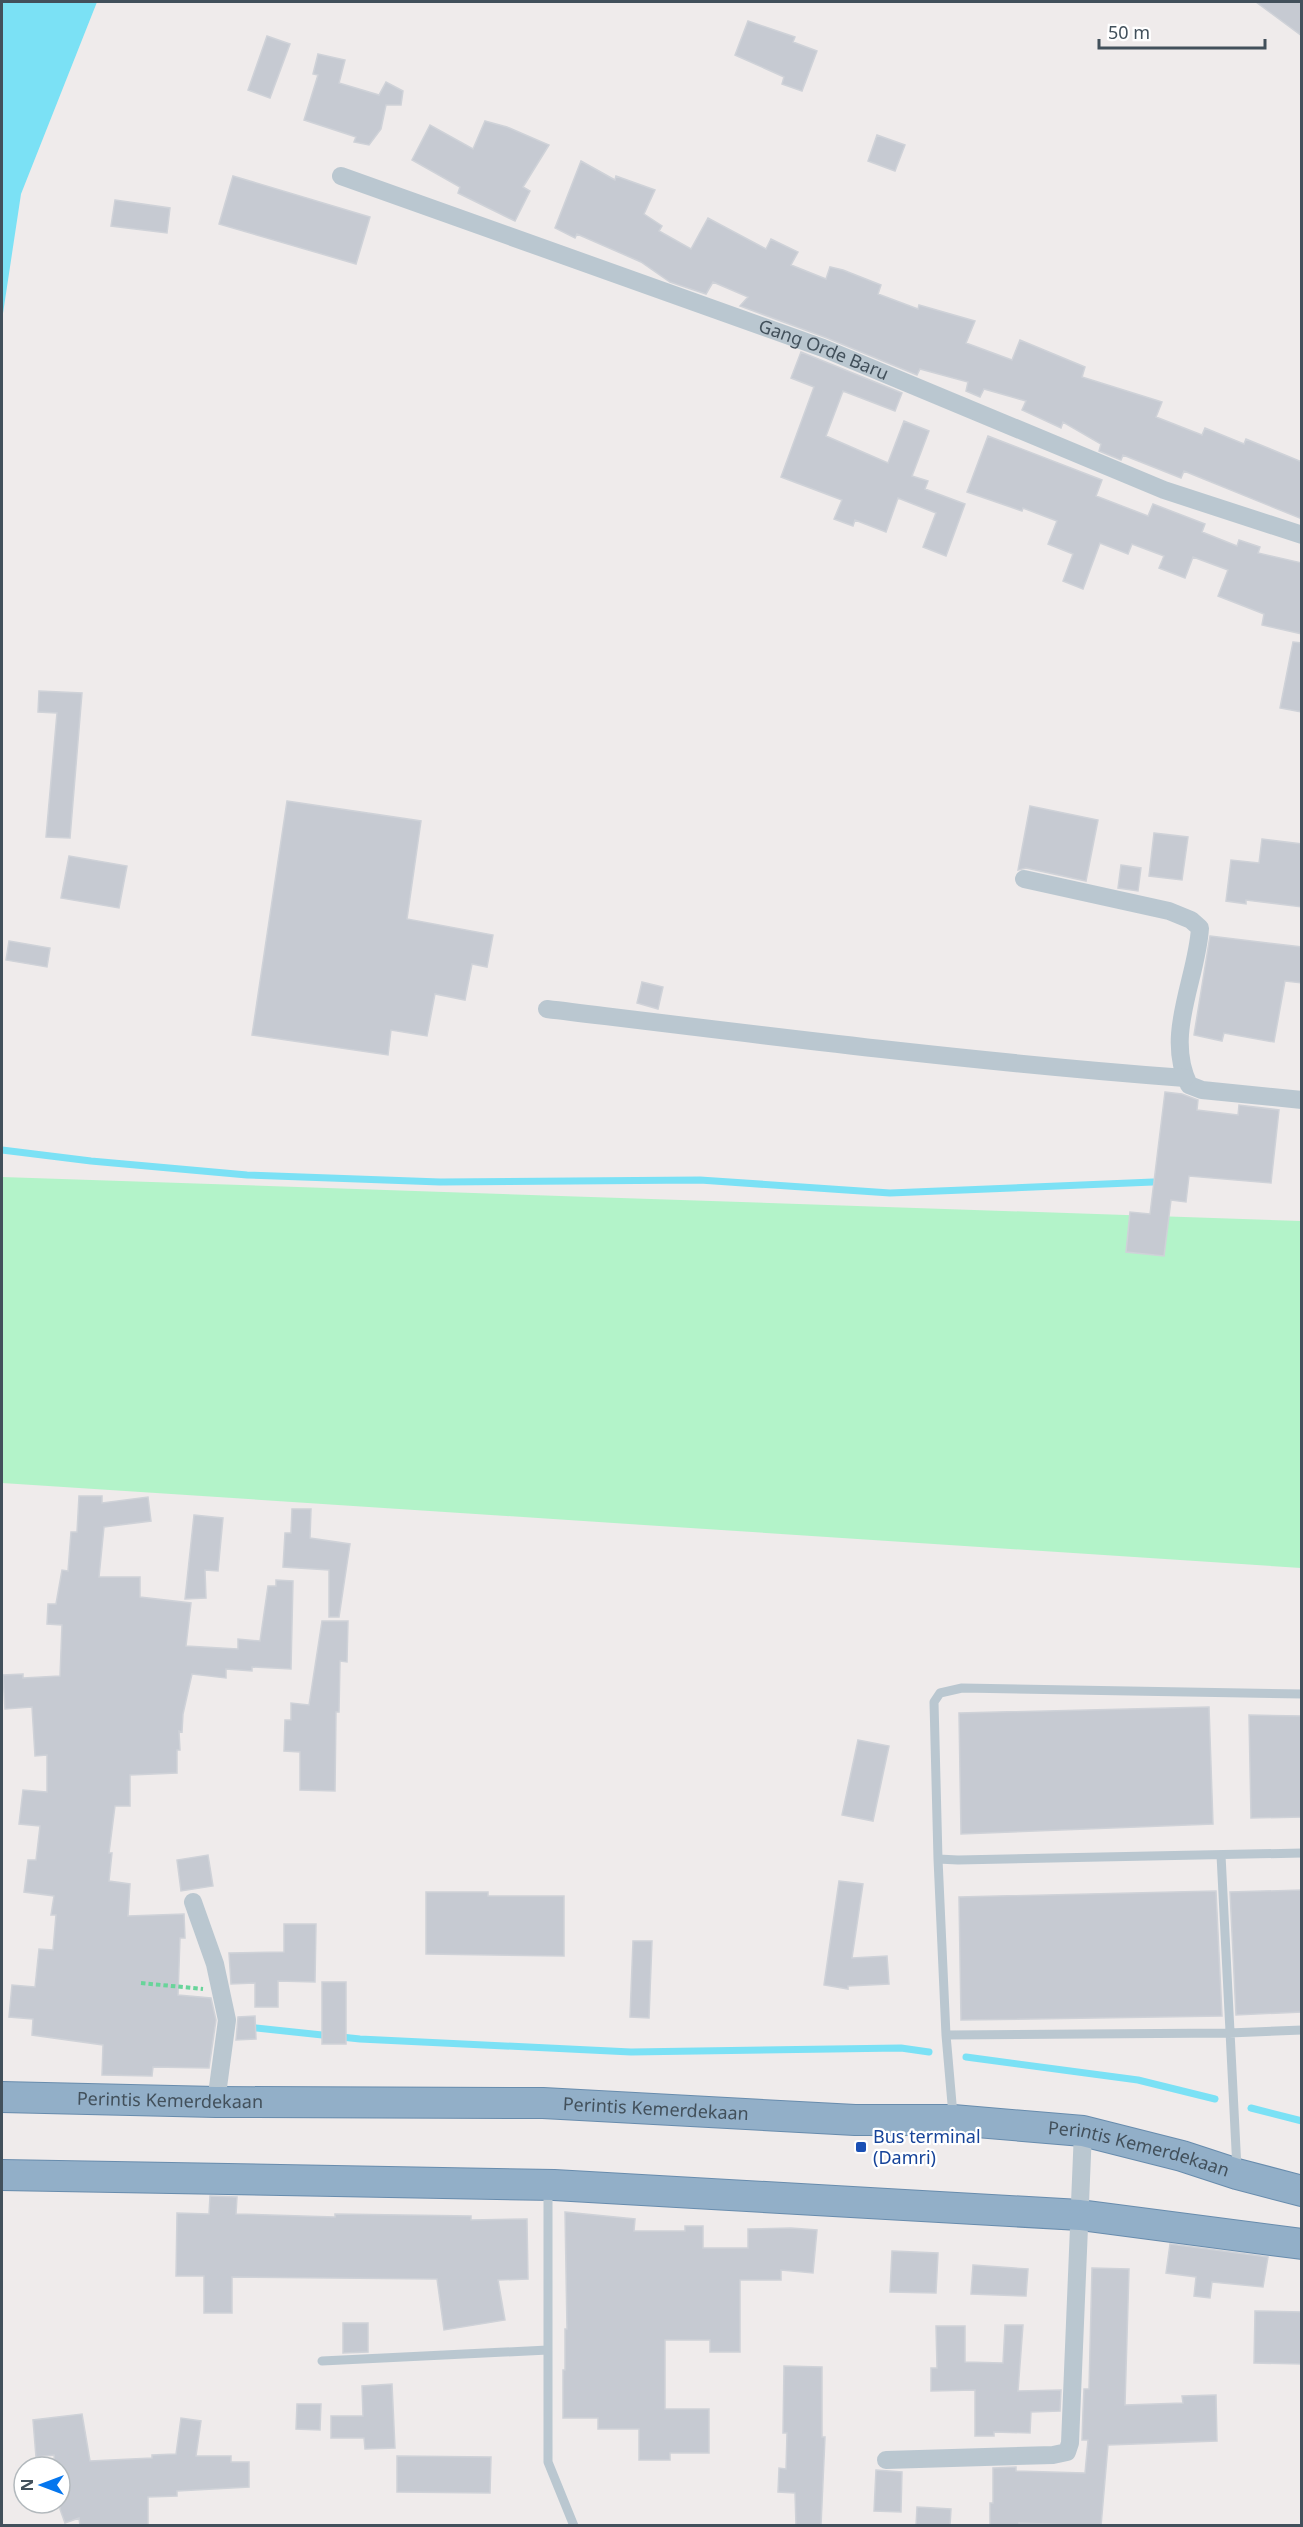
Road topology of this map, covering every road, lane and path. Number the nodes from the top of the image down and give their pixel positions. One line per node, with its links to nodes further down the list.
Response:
1 (341, 176): 2 (street, Gang Orde Baru)
2 (1302, 535)
3 (1024, 879): 5 (street)
4 (547, 1009): 5 (street)
5 (1185, 1078): 6 (street)
6 (1302, 1100)
7 (1302, 1694): 10 (lane)
8 (1302, 1853): 9 (lane)
9 (1221, 1855): 10 (lane); 15 (lane)
10 (938, 1859): 16 (lane)
11 (193, 1902): 13 (street)
12 (141, 1983): 13 (path)
13 (220, 1991): 18 (street)
14 (1302, 2030): 15 (lane)
15 (1229, 2033): 16 (lane); 21 (lane)
16 (946, 2035): 19 (lane)
17 (2, 2097): 18 (highway, Perintis Kemerdekaan)
18 (216, 2102): 19 (highway, Perintis Kemerdekaan)
19 (953, 2120): 20 (highway, Perintis Kemerdekaan)
20 (1083, 2131): 21 (highway, Perintis Kemerdekaan); 25 (street)
21 (1237, 2174): 24 (highway, Perintis Kemerdekaan)
22 (2, 2175): 23 (highway)
23 (549, 2185): 25 (highway); 27 (lane)
24 (1302, 2191)
25 (1080, 2215): 26 (highway); 29 (street)
26 (1302, 2244)
27 (548, 2350): 28 (lane); 30 (lane)
28 (322, 2361)
29 (886, 2460)
30 (574, 2526)

